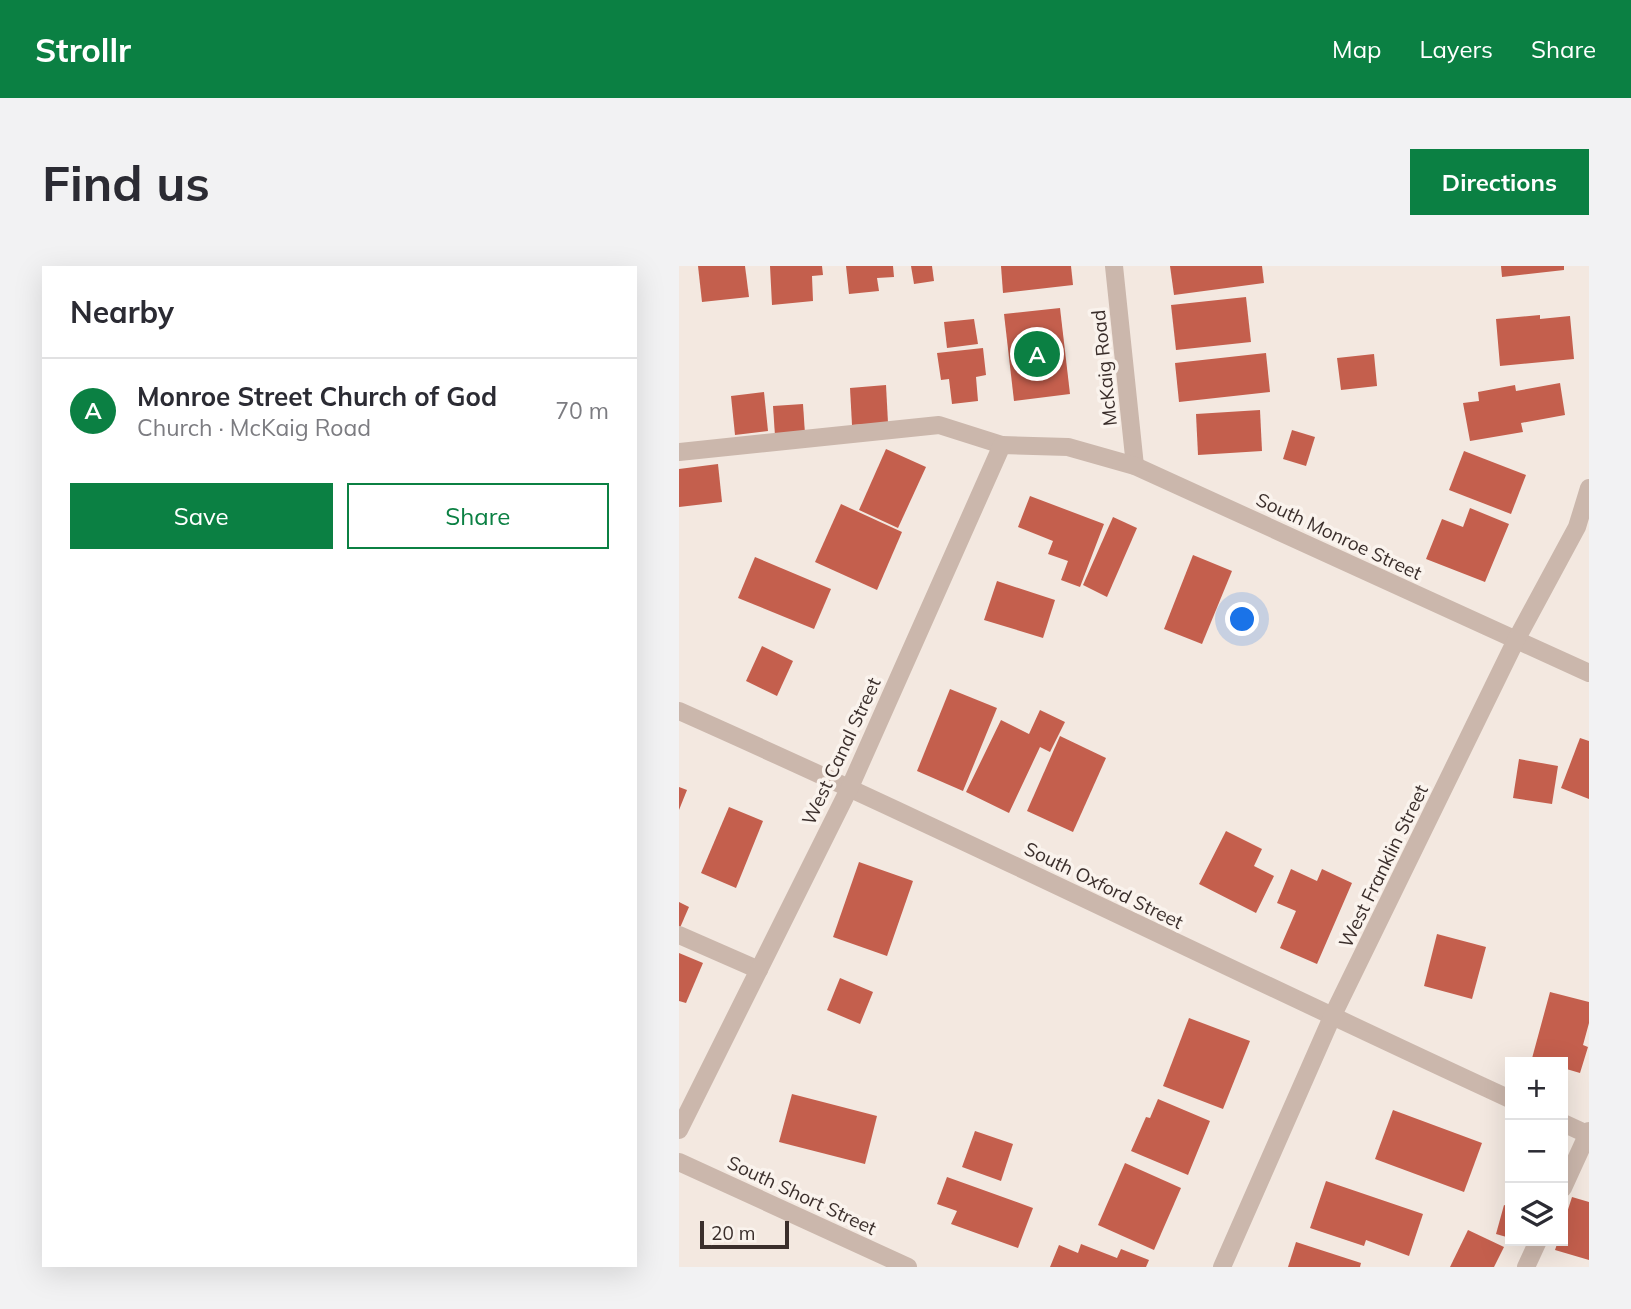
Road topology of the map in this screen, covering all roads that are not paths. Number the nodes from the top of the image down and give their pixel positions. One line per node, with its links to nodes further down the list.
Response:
1 (1114, 266): 4 (street, McKaig Road)
2 (1002, 445): 3 (street); 4 (street, South Monroe Street); 10 (street, West Canal Street)
3 (679, 452)
4 (1135, 466): 7 (street, South Monroe Street)
5 (1589, 488): 6 (street, West Franklin Street)
6 (1583, 525): 7 (street, West Franklin Street)
7 (1516, 640): 8 (street, South Monroe Street); 13 (street, West Franklin Street)
8 (1589, 673)
9 (679, 711): 10 (street, South Oxford Street)
10 (850, 787): 12 (street, West Canal Street); 13 (street, South Oxford Street)
11 (679, 935): 12 (street)
12 (759, 970): 16 (street, West Canal Street)
13 (1332, 1017): 14 (street, South Oxford Street); 22 (street, West Franklin Street)
14 (1505, 1097)
15 (1568, 1125): 17 (street)
16 (679, 1130)
17 (1588, 1134): 19 (street)
18 (679, 1162): 21 (street, South Short Street)
19 (1565, 1183)
20 (1536, 1246): 23 (street)
21 (908, 1267)
22 (1222, 1267)
23 (1526, 1267)

